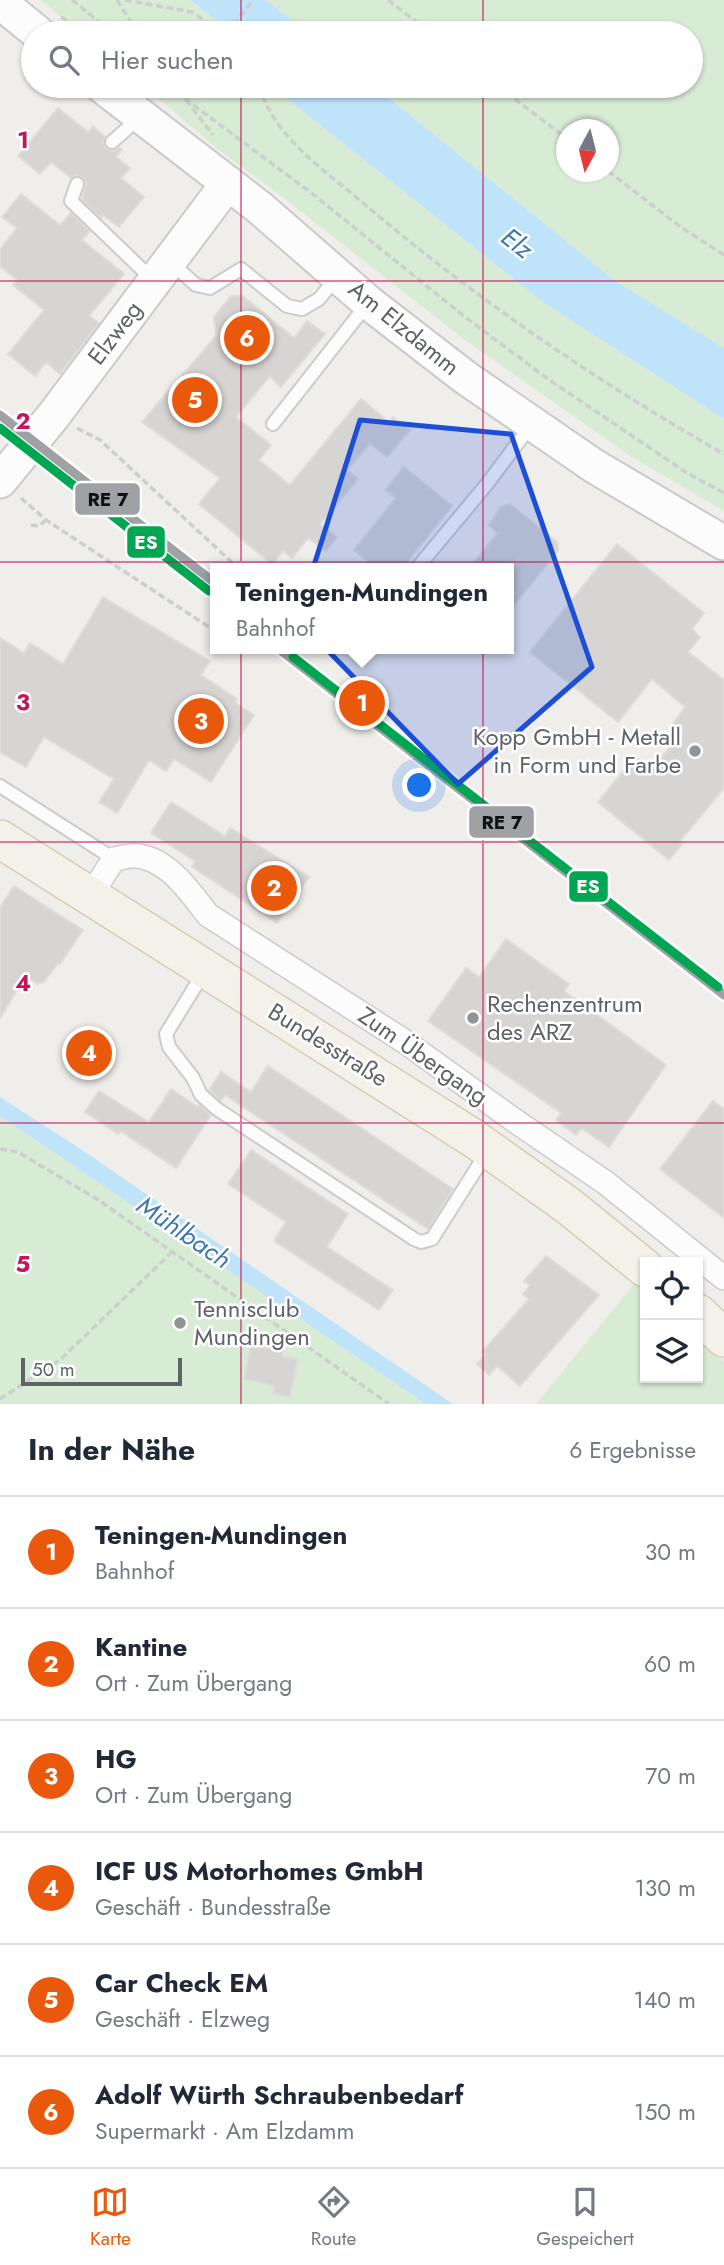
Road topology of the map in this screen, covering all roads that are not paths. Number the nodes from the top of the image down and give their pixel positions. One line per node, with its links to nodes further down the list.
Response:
1 (0, 2): 2 (street)
2 (23, 21)
3 (117, 98): 4 (street, Am Elzdamm)
4 (140, 117): 5 (lane); 6 (street, Am Elzdamm)
5 (112, 142)
6 (228, 183): 8 (street, Elzweg); 9 (street, Am Elzdamm)
7 (78, 184): 8 (lane)
8 (161, 271): 9 (lane); 13 (street, Elzweg)
9 (339, 275): 10 (street, Am Elzdamm)
10 (369, 303): 11 (lane); 12 (street, Am Elzdamm)
11 (273, 424)
12 (531, 425): 14 (street, Am Elzdamm); 15 (lane)
13 (0, 481)
14 (724, 543)
15 (421, 563)
16 (0, 786): 18 (lane)
17 (0, 839): 19 (main road, Bundesstraße)
18 (114, 859): 19 (street); 23 (street, Zum Übergang)
19 (90, 896): 20 (main road, Bundesstraße)
20 (206, 969): 21 (main road, Bundesstraße); 21 (lane)
21 (489, 1149): 22 (main road, Bundesstraße)
22 (640, 1264)
23 (724, 1278)
24 (703, 1318): 25 (main road)
25 (724, 1338)

